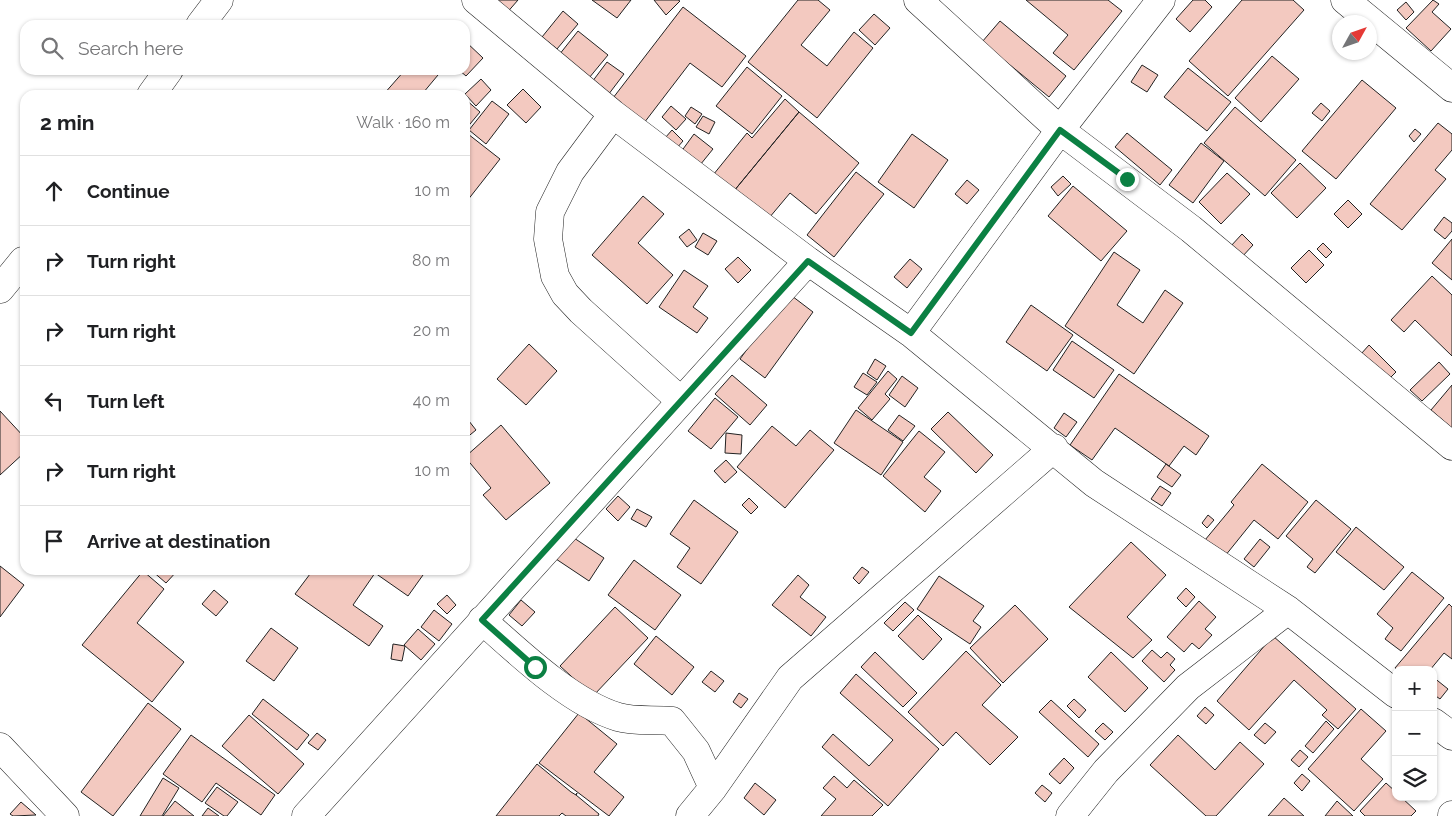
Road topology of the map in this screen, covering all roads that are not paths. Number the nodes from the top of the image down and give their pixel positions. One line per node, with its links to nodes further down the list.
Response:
1 (219, 0): 6 (street)
2 (476, 0): 10 (street)
3 (918, 0): 11 (street)
4 (1161, 0): 11 (street)
5 (1345, 0): 8 (street)
6 (204, 20)
7 (165, 75): 9 (street)
8 (1452, 88)
9 (154, 90)
10 (613, 114): 12 (street); 18 (street)
11 (1060, 130): 17 (street); 19 (street)
12 (808, 261): 17 (street); 18 (street)
13 (20, 262): 15 (street)
14 (20, 265): 16 (street)
15 (0, 275)
16 (0, 289)
17 (911, 333): 20 (street)
18 (681, 401): 22 (street)
19 (1452, 446)
20 (1054, 448): 21 (street); 27 (street)
21 (1288, 610): 23 (street); 31 (street)
22 (482, 620): 27 (street); 28 (street)
23 (1392, 691)
24 (1437, 725): 25 (street)
25 (1452, 736)
26 (0, 747): 29 (street)
27 (713, 788): 30 (street)
28 (310, 815)
29 (65, 816)
30 (690, 816)
31 (1070, 816)

